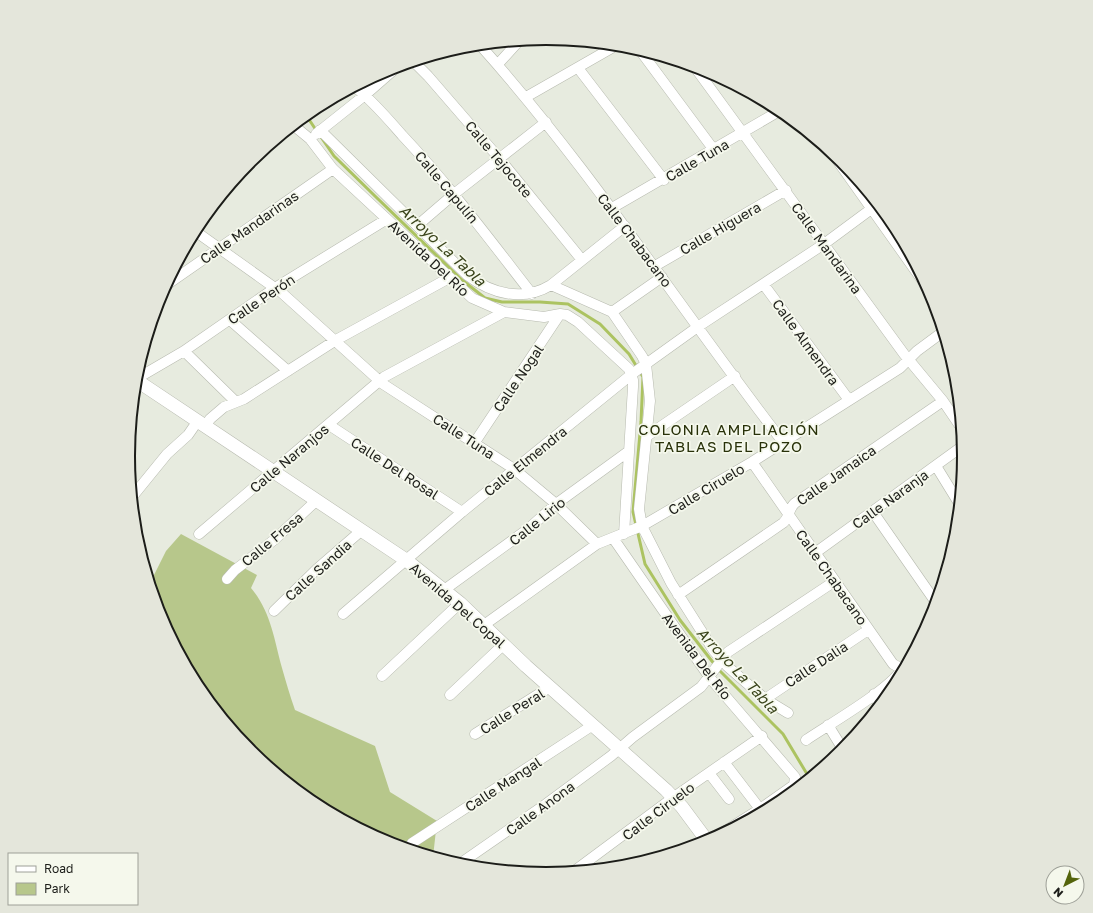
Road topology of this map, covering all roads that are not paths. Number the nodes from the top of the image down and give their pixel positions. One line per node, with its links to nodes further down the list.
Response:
1 (514, 47): 5 (street)
2 (486, 50): 5 (street, Calle Chabacano)
3 (608, 50): 7 (street)
4 (645, 57): 18 (street)
5 (498, 64): 12 (street, Calle Chabacano)
6 (418, 66): 19 (street, Calle Tejocote)
7 (578, 68): 12 (street); 21 (street)
8 (701, 75): 16 (street, Calle Mandarina)
9 (384, 78): 11 (street)
10 (359, 90): 11 (street, Calle Capulín)
11 (365, 95): 17 (street); 23 (street, Calle Capulín)
12 (526, 97): 14 (street, Calle Chabacano)
13 (775, 114): 16 (street, Calle Tuna)
14 (546, 122): 19 (street); 25 (street, Calle Chabacano)
15 (300, 127): 17 (street, Avenida Del Río)
16 (744, 133): 18 (street, Calle Tuna); 22 (street, Calle Mandarina)
17 (315, 134): 20 (street, Avenida Del Río); 28 (street, Avenida Del Río)
18 (714, 150): 21 (street, Calle Tuna)
19 (499, 158): 23 (street); 34 (street, Calle Tejocote)
20 (333, 168): 26 (street, Avenida Del Río); 33 (street, Calle Mandarinas)
21 (664, 180): 25 (street, Calle Tuna)
22 (786, 190): 32 (street, Calle Mandarina); 35 (street, Calle Higuera)
23 (454, 194): 28 (street); 42 (street, Calle Capulín)
24 (874, 206): 32 (street, Calle Almendra)
25 (612, 208): 29 (street, Calle Chabacano)
26 (388, 219): 37 (street, Avenida Del Río); 41 (street, Calle Perón)
27 (884, 221): 31 (street)
28 (418, 225): 42 (street, Avenida Del Río)
29 (625, 226): 34 (street); 35 (street, Calle Chabacano)
30 (199, 236): 33 (street, Calle Tuna)
31 (895, 238)
32 (824, 244): 39 (street, Calle Almendra); 51 (street, Calle Mandarina)
33 (218, 249): 38 (street, Calle Mandarinas); 41 (street, Calle Tuna)
34 (582, 260): 40 (street)
35 (655, 266): 36 (street, Calle Chabacano)
36 (662, 277): 44 (street); 47 (street, Calle Chabacano)
37 (449, 278): 43 (street, Avenida Del Río); 49 (street)
38 (175, 279)
39 (764, 285): 47 (street, Calle Almendra); 59 (street, Calle Almendra)
40 (552, 286): 42 (street, Avenida Del Río); 44 (street)
41 (276, 288): 46 (street, Calle Perón); 49 (street, Calle Tuna)
42 (532, 294)
43 (504, 312): 45 (street, Avenida Del Río); 57 (street)
44 (612, 312): 52 (street, Avenida Del Río)
45 (560, 314): 54 (street); 66 (street, Calle Nogal)
46 (230, 320): 50 (street, Calle Perón); 53 (street)
47 (699, 326): 52 (street, Calle Almendra); 56 (street, Calle Chabacano)
48 (939, 335): 51 (street, Calle Ciruelo)
49 (336, 340): 53 (street); 57 (street, Calle Tuna)
50 (184, 351): 55 (street, Calle Perón); 61 (street)
51 (909, 360): 59 (street, Calle Ciruelo); 60 (street, Calle Mandarina)
52 (644, 365): 54 (street, Calle Elmendra); 65 (street, Avenida Del Río)
53 (288, 371): 61 (street)
54 (632, 374): 69 (street); 72 (street, Calle Elmendra)
55 (143, 376)
56 (735, 376): 65 (street); 67 (street, Calle Chabacano)
57 (379, 382): 64 (street, Calle Naranjos); 66 (street, Calle Tuna)
58 (142, 384): 63 (street, Avenida Del Copal)
59 (849, 400): 67 (street, Calle Ciruelo)
60 (942, 401): 62 (street, Calle Mandarina); 80 (street, Calle Jamaica)
61 (236, 402): 63 (street)
62 (956, 421)
63 (201, 424): 73 (street, Avenida Del Copal); 74 (street)
64 (329, 425): 73 (street, Calle Naranjos); 78 (street, Calle Del Rosal)
65 (647, 436): 82 (street, Avenida Del Río)
66 (475, 442): 72 (street, Calle Tuna)
67 (784, 442): 70 (street, Calle Ciruelo)
68 (958, 450): 71 (street, Calle Naranja)
69 (628, 451): 77 (street, Calle Lirio); 82 (street)
70 (752, 462): 80 (street, Calle Chabacano); 82 (street, Calle Ciruelo)
71 (936, 466): 75 (street); 79 (street, Calle Naranja)
72 (514, 469): 77 (street, Calle Tuna); 78 (street, Calle Elmendra)
73 (272, 471): 76 (street, Avenida Del Copal); 83 (street, Calle Naranjos)
74 (137, 491)
75 (955, 498)
76 (317, 500): 81 (street, Avenida Del Copal); 88 (street, Calle Fresa)
77 (556, 504): 85 (street, Calle Tuna); 90 (street, Calle Lirio)
78 (462, 512): 87 (street, Calle Elmendra)
79 (873, 512): 86 (street, Calle Naranja); 92 (street)
80 (789, 515): 86 (street, Calle Chabacano); 91 (street, Calle Jamaica)
81 (362, 530): 87 (street, Avenida Del Copal); 94 (street, Calle Sandia)
82 (635, 530): 84 (street, Calle Ciruelo); 91 (street, Avenida Del Río)
83 (199, 534)
84 (613, 538): 85 (street, Calle Ciruelo); 101 (street, Avenida Del Río)
85 (597, 544): 96 (street, Calle Ciruelo)
86 (816, 553): 89 (street, Calle Chabacano)
87 (406, 560): 90 (street, Avenida Del Copal); 95 (street)
88 (227, 579)
89 (835, 581): 97 (street, Calle Chabacano); 99 (street)
90 (444, 590): 93 (street, Avenida Del Copal)
91 (678, 595): 99 (street, Avenida Del Río)
92 (933, 598)
93 (460, 604): 96 (street, Avenida Del Copal); 102 (street)
94 (274, 611)
95 (343, 614)
96 (484, 625): 98 (street, Avenida Del Copal)
97 (868, 630): 100 (street, Calle Chabacano); 107 (street, Calle Dalia)
98 (503, 644): 104 (street, Avenida Del Copal); 106 (street)
99 (719, 661): 101 (street); 107 (street, Avenida Del Río)
100 (899, 668)
101 (711, 675): 113 (street, Avenida Del Río); 116 (street)
102 (382, 676)
103 (893, 679): 105 (street)
104 (550, 687): 110 (street, Avenida Del Copal); 112 (street, Calle Peral)
105 (874, 694): 108 (street); 111 (street)
106 (450, 695)
107 (765, 699): 109 (street, Avenida Del Río)
108 (877, 701)
109 (788, 713)
110 (593, 725): 116 (street, Avenida Del Copal); 124 (street, Calle Mangal)
111 (828, 725): 114 (street); 115 (street)
112 (475, 734)
113 (762, 736): 117 (street, Calle Ciruelo); 119 (street, Avenida Del Río)
114 (806, 740)
115 (840, 744)
116 (620, 748): 120 (street, Avenida Del Copal); 125 (street, Calle Anona)
117 (724, 762): 118 (street, Calle Ciruelo); 122 (street)
118 (710, 773): 120 (street, Calle Ciruelo); 121 (street)
119 (796, 784)
120 (674, 798): 123 (street, Avenida Del Copal); 126 (street, Calle Ciruelo)
121 (729, 800)
122 (759, 809)
123 (704, 837)
124 (412, 843)
125 (465, 860)
126 (581, 866)

